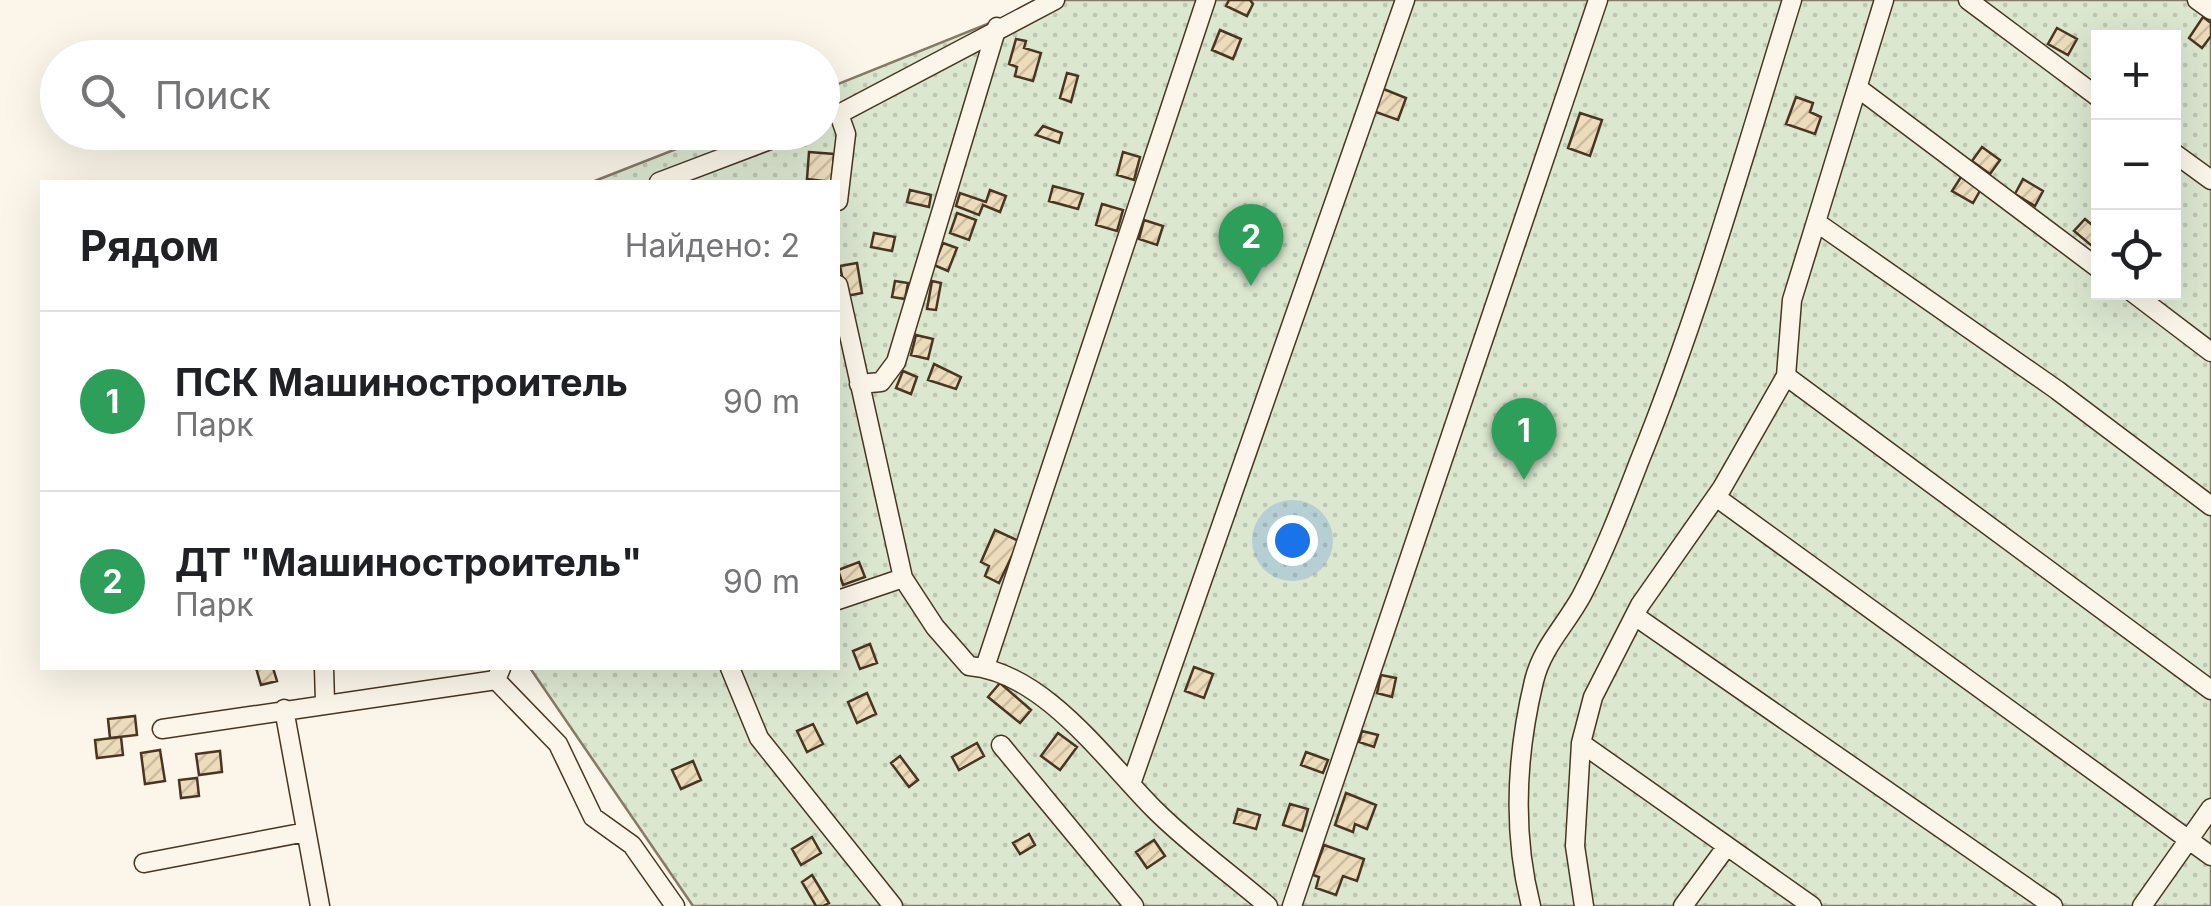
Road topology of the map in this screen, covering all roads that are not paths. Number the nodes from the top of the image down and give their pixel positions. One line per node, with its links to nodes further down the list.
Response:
1 (1055, 0): 10 (street)
2 (1206, 0): 32 (street)
3 (1405, 0): 42 (street)
4 (1598, 0): 54 (street)
5 (1792, 0): 55 (street)
6 (1884, 0): 11 (street)
7 (1968, 0): 12 (street)
8 (2197, 0): 9 (street)
9 (2211, 10)
10 (997, 27): 13 (street); 26 (street)
11 (1858, 88): 20 (street); 21 (street)
12 (2091, 92)
13 (840, 113)
14 (840, 128): 19 (street)
15 (743, 150): 17 (street)
16 (2181, 158): 18 (street)
17 (664, 180)
18 (2211, 180)
19 (840, 184)
20 (1816, 222): 25 (street); 28 (street)
21 (2091, 263)
22 (840, 294): 26 (street)
23 (2143, 300): 24 (street)
24 (2211, 352)
25 (1786, 376): 27 (street); 36 (street)
26 (859, 384): 29 (street)
27 (1716, 496): 31 (street); 45 (street)
28 (2211, 506)
29 (903, 578): 30 (street); 32 (street)
30 (840, 599)
31 (1635, 616): 40 (street); 59 (street)
32 (986, 667): 42 (street)
33 (324, 670): 37 (street)
34 (731, 670): 51 (street)
35 (499, 674): 37 (street); 50 (street)
36 (2211, 690)
37 (325, 702): 38 (street)
38 (284, 709): 39 (street); 44 (street)
39 (162, 729)
40 (1581, 743): 46 (street); 56 (street)
41 (1001, 745): 52 (street)
42 (1131, 784): 53 (street)
43 (2211, 808): 45 (street)
44 (306, 832): 48 (street); 49 (street)
45 (2189, 840): 47 (street); 60 (street)
46 (1727, 846): 57 (street); 58 (street)
47 (2211, 856)
48 (144, 863)
49 (320, 906)
50 (674, 906)
51 (893, 906)
52 (1134, 906)
53 (1268, 906)
54 (1292, 906)
55 (1532, 906)
56 (1584, 906)
57 (1683, 906)
58 (1812, 906)
59 (2053, 906)
60 (2142, 906)

